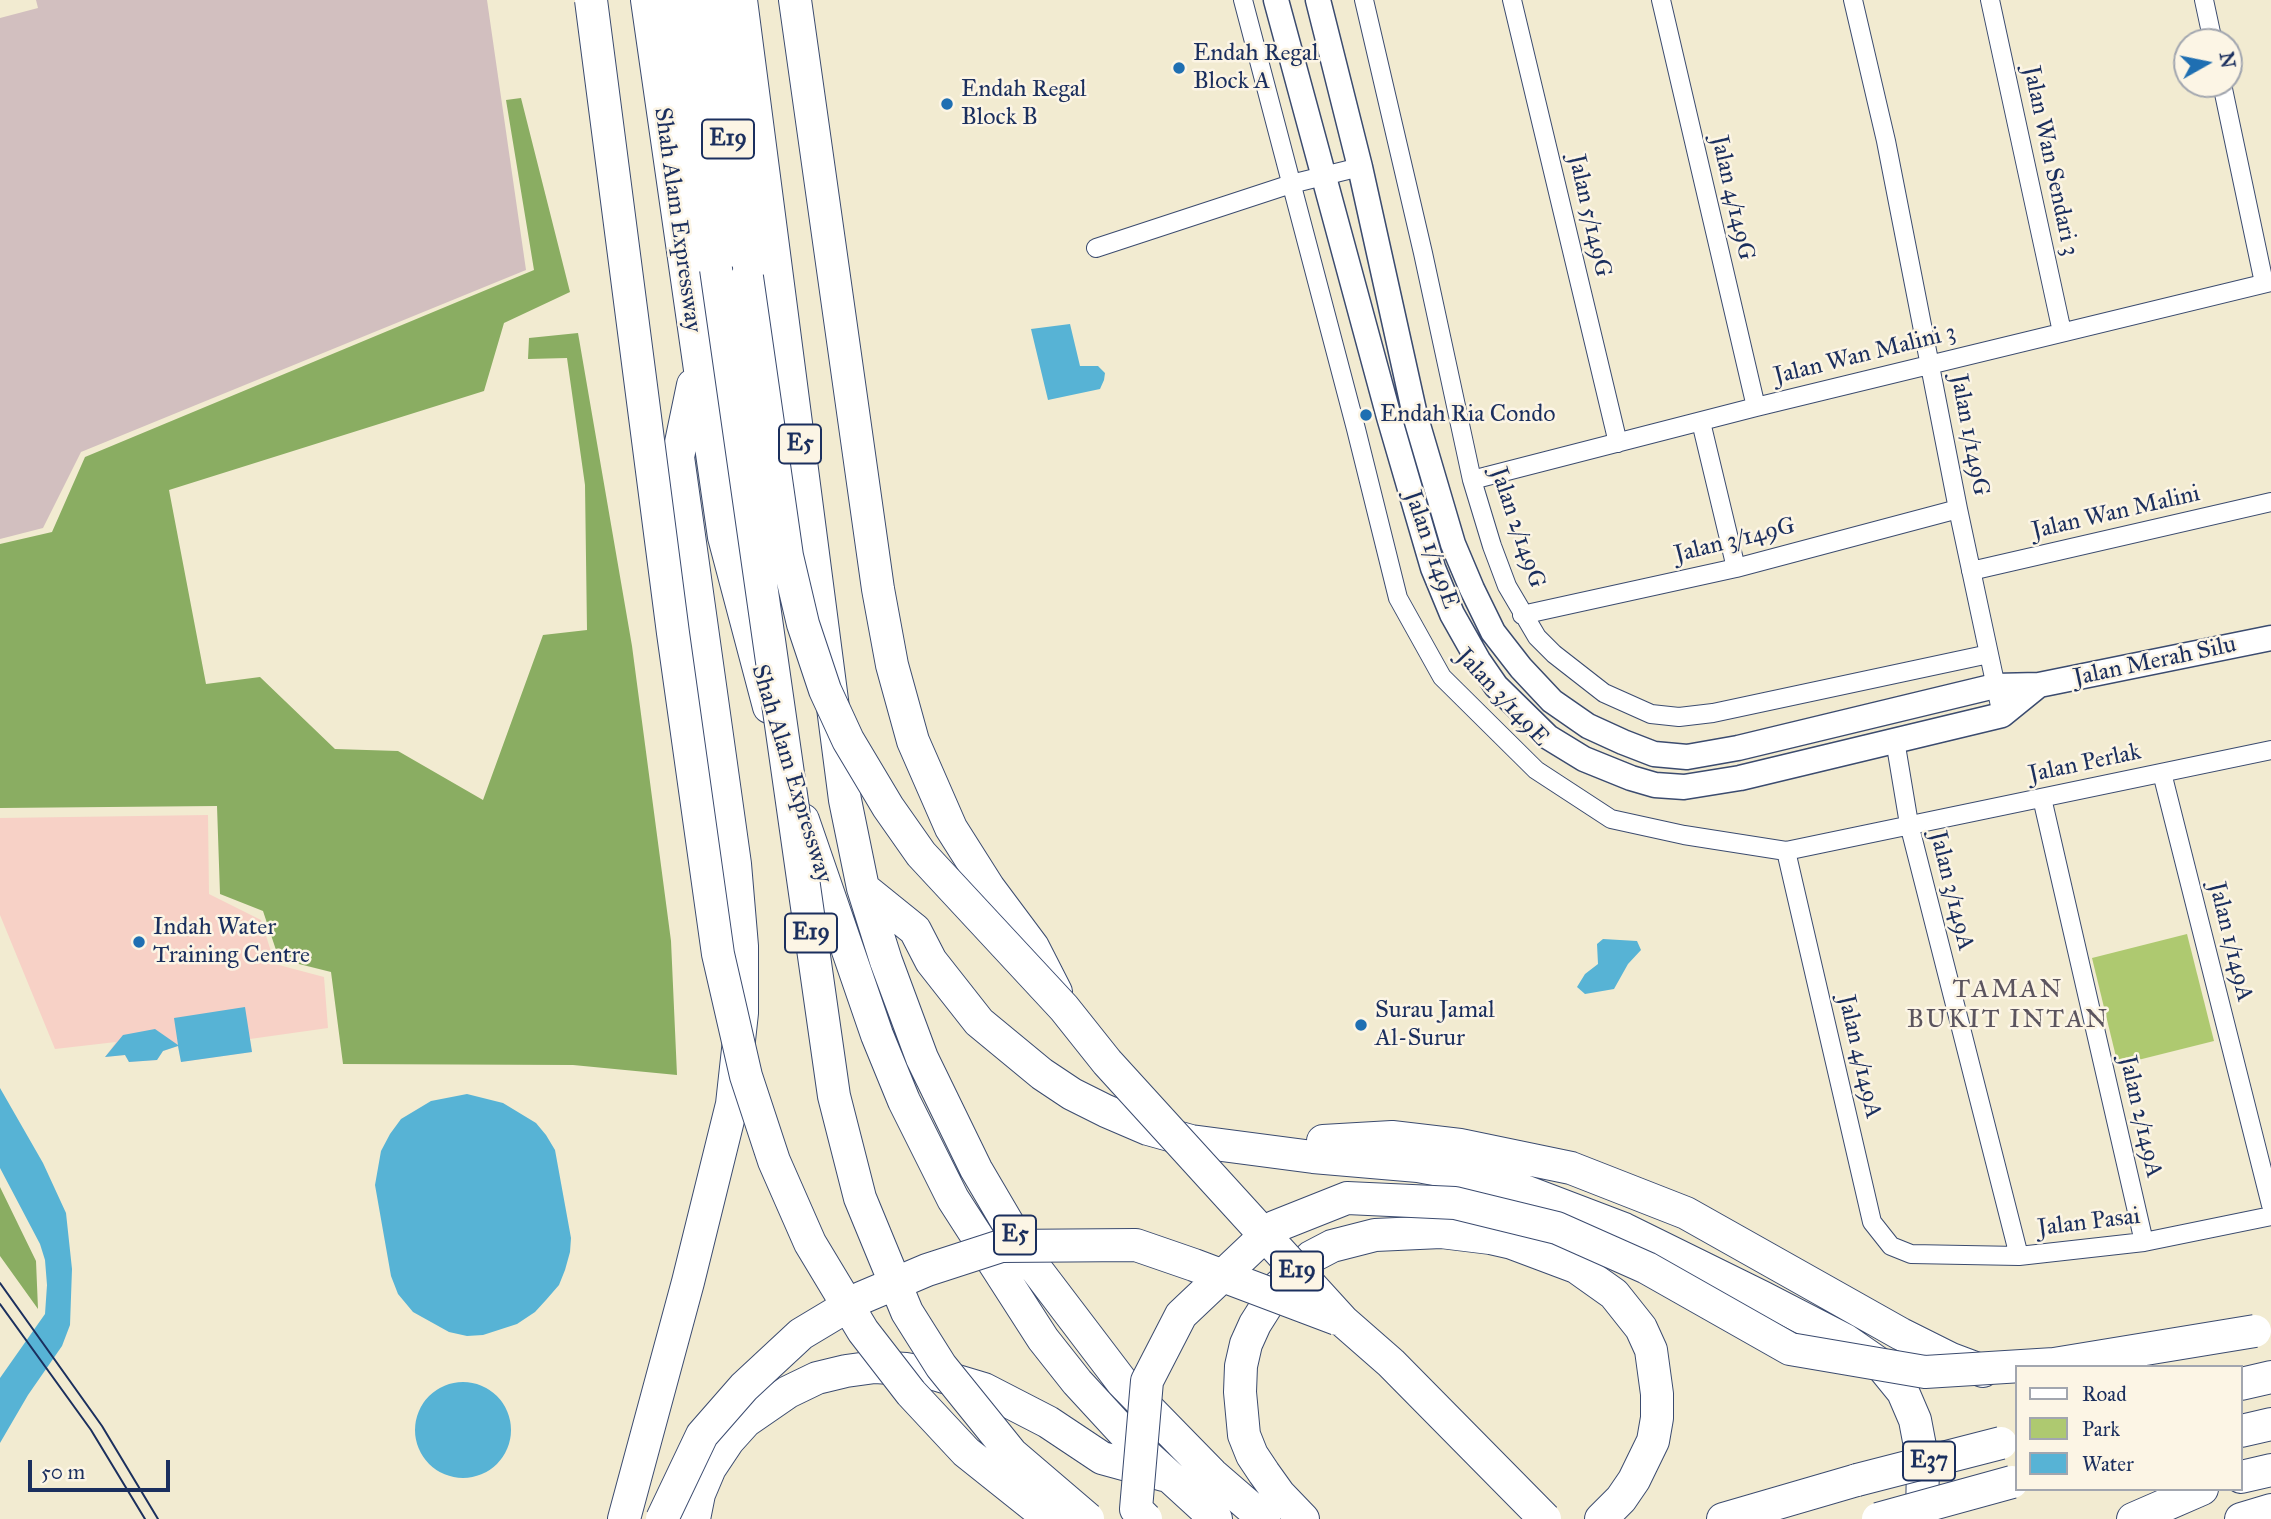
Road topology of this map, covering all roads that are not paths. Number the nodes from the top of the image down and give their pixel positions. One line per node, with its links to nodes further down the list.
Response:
1 (591, 0): 74 (highway, bridge)
2 (646, 0): 24 (highway, Shah Alam Expressway / E5)
3 (678, 0): 75 (highway, E19, bridge)
4 (709, 0): 47 (highway, E19, bridge)
5 (741, 0): 46 (highway, Shah Alam Expressway / E5)
6 (795, 0): 47 (highway, bridge)
7 (1243, 0): 20 (street, Jalan 3/149E)
8 (1318, 0): 18 (street, Jalan 1/149E)
9 (1364, 0): 29 (street, Jalan 2/149G)
10 (1512, 0): 28 (street, Jalan 5/149G)
11 (1661, 0): 26 (street, Jalan 4/149G)
12 (1853, 0): 25 (street, Jalan 1/149G)
13 (1990, 0): 23 (street, Jalan Wan Sendari 3)
14 (2204, 0): 16 (street)
15 (1280, 1): 19 (street, Jalan 1/149E)
16 (2210, 28)
17 (2225, 98): 22 (street)
18 (1360, 167): 19 (street); 38 (street, Jalan 1/149E)
19 (1324, 176): 20 (street); 40 (street, Jalan 1/149E)
20 (1290, 184): 21 (street); 45 (street, Jalan 3/149E)
21 (1096, 248)
22 (2268, 282): 23 (street, Jalan Wan Malini 3)
23 (2062, 332): 25 (street, Jalan Wan Malini 3)
24 (697, 362): 66 (highway, Shah Alam Expressway / E5); 71 (highway)
25 (1931, 366): 26 (street, Jalan Wan Malini 3); 31 (street, Jalan 1/149G)
26 (1756, 407): 27 (street, Jalan Wan Malini 3)
27 (1701, 422): 28 (street, Jalan Wan Malini 3); 32 (street)
28 (1618, 443): 29 (street, Jalan Wan Malini 3)
29 (1472, 480): 34 (street, Jalan 2/149G)
30 (2271, 502): 33 (street, Jalan Wan Malini)
31 (1958, 509): 32 (street, Jalan 3/149G); 33 (street, Jalan 1/149G)
32 (1736, 568): 34 (street, Jalan 3/149G)
33 (1971, 571): 36 (street, Jalan 1/149G)
34 (1522, 615): 36 (street, Jalan 2/149G)
35 (2271, 638): 37 (street, Jalan Merah Silu)
36 (1989, 654): 38 (street, Jalan 1/149G)
37 (2039, 685): 38 (street, Jalan Merah Silu); 39 (street, Jalan Merah Silu)
38 (1995, 686): 39 (street, Jalan 1/149G)
39 (2001, 715): 40 (street, Jalan 1/149E)
40 (1895, 740): 44 (street, Jalan 3/149A)
41 (2271, 750): 42 (street, Jalan Perlak)
42 (2162, 773): 43 (street, Jalan Perlak); 49 (street, Jalan 1/149A)
43 (2042, 798): 44 (street, Jalan Perlak); 51 (street, Jalan 2/149A)
44 (1909, 824): 45 (street, Jalan 3/149E); 53 (street, Jalan 3/149A)
45 (1786, 851): 52 (street, Jalan 4/149A)
46 (863, 888): 48 (highway); 78 (highway, Shah Alam Expressway / E5)
47 (1064, 1008): 54 (highway, E19, bridge)
48 (1259, 1149): 60 (highway); 84 (highway)
49 (2271, 1205)
50 (2271, 1216): 51 (street, Jalan Pasai)
51 (2144, 1242): 53 (street, Jalan Pasai)
52 (1911, 1254): 53 (street, Jalan Pasai)
53 (2019, 1256)
54 (1343, 1321): 72 (highway, bridge); 80 (highway, E19, bridge)
55 (2263, 1330): 56 (highway, bridge)
56 (2036, 1365)
57 (2016, 1366): 76 (highway, bridge)
58 (2243, 1370): 59 (highway)
59 (2271, 1375): 61 (highway)
60 (2016, 1381)
61 (2243, 1383)
62 (2271, 1424): 63 (highway)
63 (2243, 1431)
64 (2009, 1441): 82 (highway, E37, bridge)
65 (2271, 1469): 67 (highway)
66 (1166, 1475): 73 (highway); 77 (highway, Shah Alam Expressway / E5)
67 (2243, 1477)
68 (2014, 1481): 83 (highway, E37, bridge)
69 (2198, 1491): 85 (highway)
70 (2271, 1510): 86 (highway)
71 (624, 1519)
72 (662, 1519)
73 (694, 1519)
74 (1050, 1519)
75 (1088, 1519)
76 (1146, 1519)
77 (1216, 1519)
78 (1264, 1519)
79 (1303, 1519): 81 (highway)
80 (1545, 1519)
81 (1601, 1519)
82 (1723, 1519)
83 (1878, 1519)
84 (1922, 1519)
85 (2133, 1519)
86 (2241, 1519)

